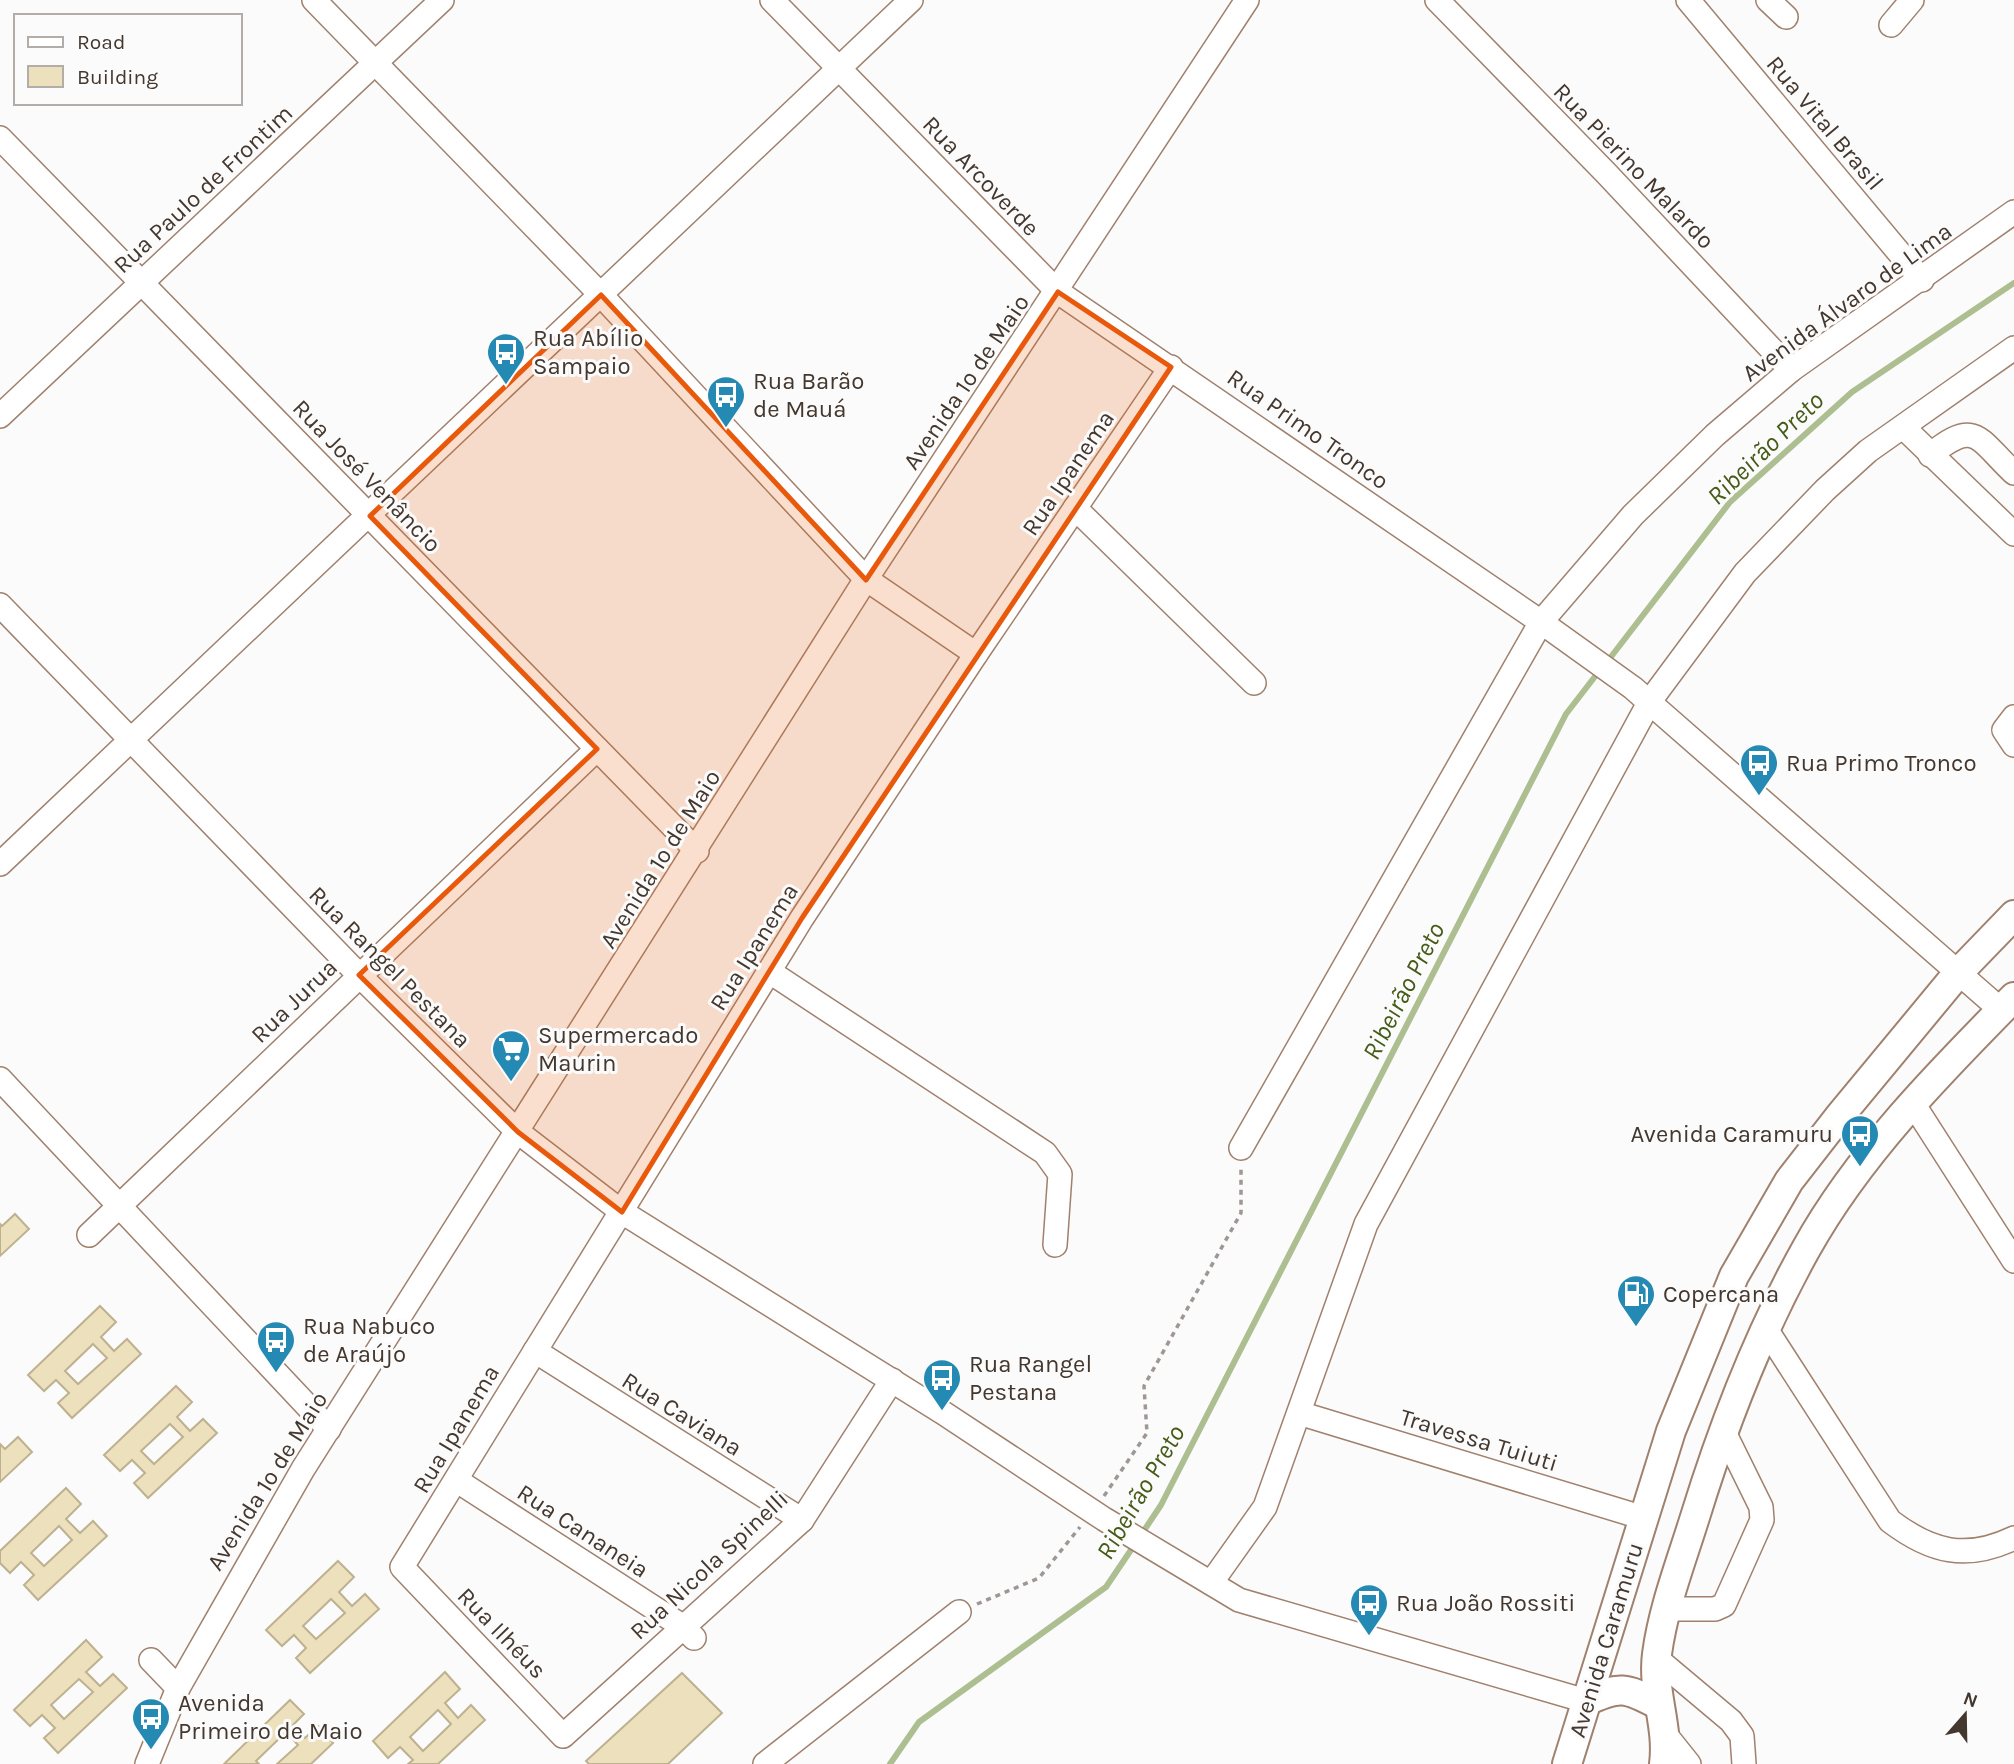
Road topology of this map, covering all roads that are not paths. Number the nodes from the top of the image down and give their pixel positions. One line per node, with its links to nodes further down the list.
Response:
1 (314, 0): 12 (street)
2 (442, 0): 12 (street, Rua Paulo de Frontim)
3 (772, 0): 13 (street, Rua Arcoverde)
4 (911, 0): 13 (street)
5 (1437, 0): 22 (street, Rua Pierino Malardo)
6 (1688, 0): 16 (street, Rua Vital Brasil)
7 (1768, 0): 10 (street)
8 (1912, 0): 11 (street)
9 (1237, 4): 18 (street, Avenida 1º de Maio)
10 (1786, 17)
11 (1891, 25)
12 (375, 63): 17 (street, Rua Paulo de Frontim); 19 (street)
13 (839, 68): 18 (street, Rua Arcoverde); 19 (street)
14 (0, 138): 17 (street, Rua José Venâncio)
15 (2014, 212): 16 (street, Avenida Álvaro de Lima)
16 (1922, 280): 22 (street, Avenida Álvaro de Lima)
17 (142, 283): 23 (street, Rua Paulo de Frontim); 28 (street, Rua José Venâncio)
18 (1058, 292): 21 (street, Rua Arcoverde); 30 (street, Avenida 1º de Maio)
19 (601, 295): 28 (street); 30 (street)
20 (2014, 348): 24 (street)
21 (1171, 367): 27 (street, Rua Ipanema); 32 (street, Rua Primo Tronco)
22 (1791, 370): 32 (street, Avenida Álvaro de Lima)
23 (0, 416)
24 (1903, 427): 25 (street); 35 (street)
25 (1930, 455): 26 (street); 29 (street)
26 (2014, 474)
27 (1075, 508): 33 (street, Rua Ipanema); 34 (street)
28 (370, 516): 37 (street); 39 (street, Rua José Venâncio)
29 (2014, 534)
30 (866, 579): 33 (street); 40 (street, Avenida 1º de Maio)
31 (0, 606): 37 (street, Rua Rangel Pestana)
32 (1541, 622): 35 (street, Rua Primo Tronco); 50 (street, Avenida Álvaro de Lima)
33 (976, 654): 43 (street, Rua Ipanema)
34 (1254, 682)
35 (1641, 695): 44 (street, Rua Primo Tronco); 60 (street)
36 (2014, 717): 38 (street)
37 (131, 741): 41 (street); 45 (street, Rua Rangel Pestana)
38 (2014, 745)
39 (597, 749): 40 (street, Rua José Venâncio); 45 (street, Rua Jurua)
40 (697, 851): 49 (street, Avenida 1º de Maio)
41 (0, 864)
42 (2014, 915): 44 (main road, Avenida Caramuru)
43 (770, 972): 52 (street, Rua Ipanema); 55 (street)
44 (1958, 973): 46 (street, Rua Primo Tronco); 64 (main road, Avenida Caramuru)
45 (359, 975): 49 (street, Rua Rangel Pestana); 51 (street, Rua Jurua)
46 (2007, 1003): 48 (main road, Avenida Caramuru)
47 (0, 1079): 51 (street)
48 (1914, 1105): 53 (street); 57 (main road, Avenida Caramuru)
49 (518, 1132): 52 (street, Rua Rangel Pestana); 61 (street, Avenida 1º de Maio)
50 (1241, 1148)
51 (119, 1207): 54 (street, Rua Jurua); 61 (street)
52 (622, 1212): 58 (street, Rua Ipanema); 59 (street, Rua Rangel Pestana)
53 (2005, 1228): 56 (street)
54 (89, 1235)
55 (1055, 1245)
56 (2014, 1262)
57 (1766, 1329): 62 (main road, Avenida Caramuru); 66 (street)
58 (535, 1351): 63 (street, Rua Ipanema); 65 (street, Rua Caviana)
59 (892, 1380): 65 (street, Rua Nicola Spinelli); 68 (street, Rua Rangel Pestana)
60 (1299, 1413): 64 (street, Travessa Tuiuti); 68 (street)
61 (329, 1429): 74 (street, Avenida 1º de Maio)
62 (1724, 1432): 69 (main road, Avenida Caramuru); 69 (street)
63 (456, 1480): 67 (street, Rua Ipanema); 71 (street, Rua Cananeia)
64 (1644, 1518): 75 (main road, Avenida Caramuru)
65 (802, 1520): 71 (street, Rua Nicola Spinelli)
66 (2014, 1538)
67 (402, 1567): 78 (street, Rua Ilhéus)
68 (1210, 1583): 75 (street)
69 (1667, 1609): 72 (main road, Avenida Caramuru)
70 (960, 1612): 80 (street)
71 (688, 1632): 78 (street, Rua Nicola Spinelli)
72 (1656, 1658): 76 (main road, Avenida Caramuru); 84 (street)
73 (151, 1660): 74 (street)
74 (178, 1688): 79 (street, Avenida 1º de Maio)
75 (1586, 1702): 76 (main road); 81 (main road, Avenida Caramuru)
76 (1657, 1704): 77 (main road, Avenida Caramuru)
77 (1665, 1734): 82 (main road, Avenida Caramuru); 83 (street)
78 (564, 1736)
79 (147, 1764)
80 (765, 1764)
81 (1567, 1764)
82 (1664, 1764)
83 (1689, 1764)
84 (1744, 1764)

